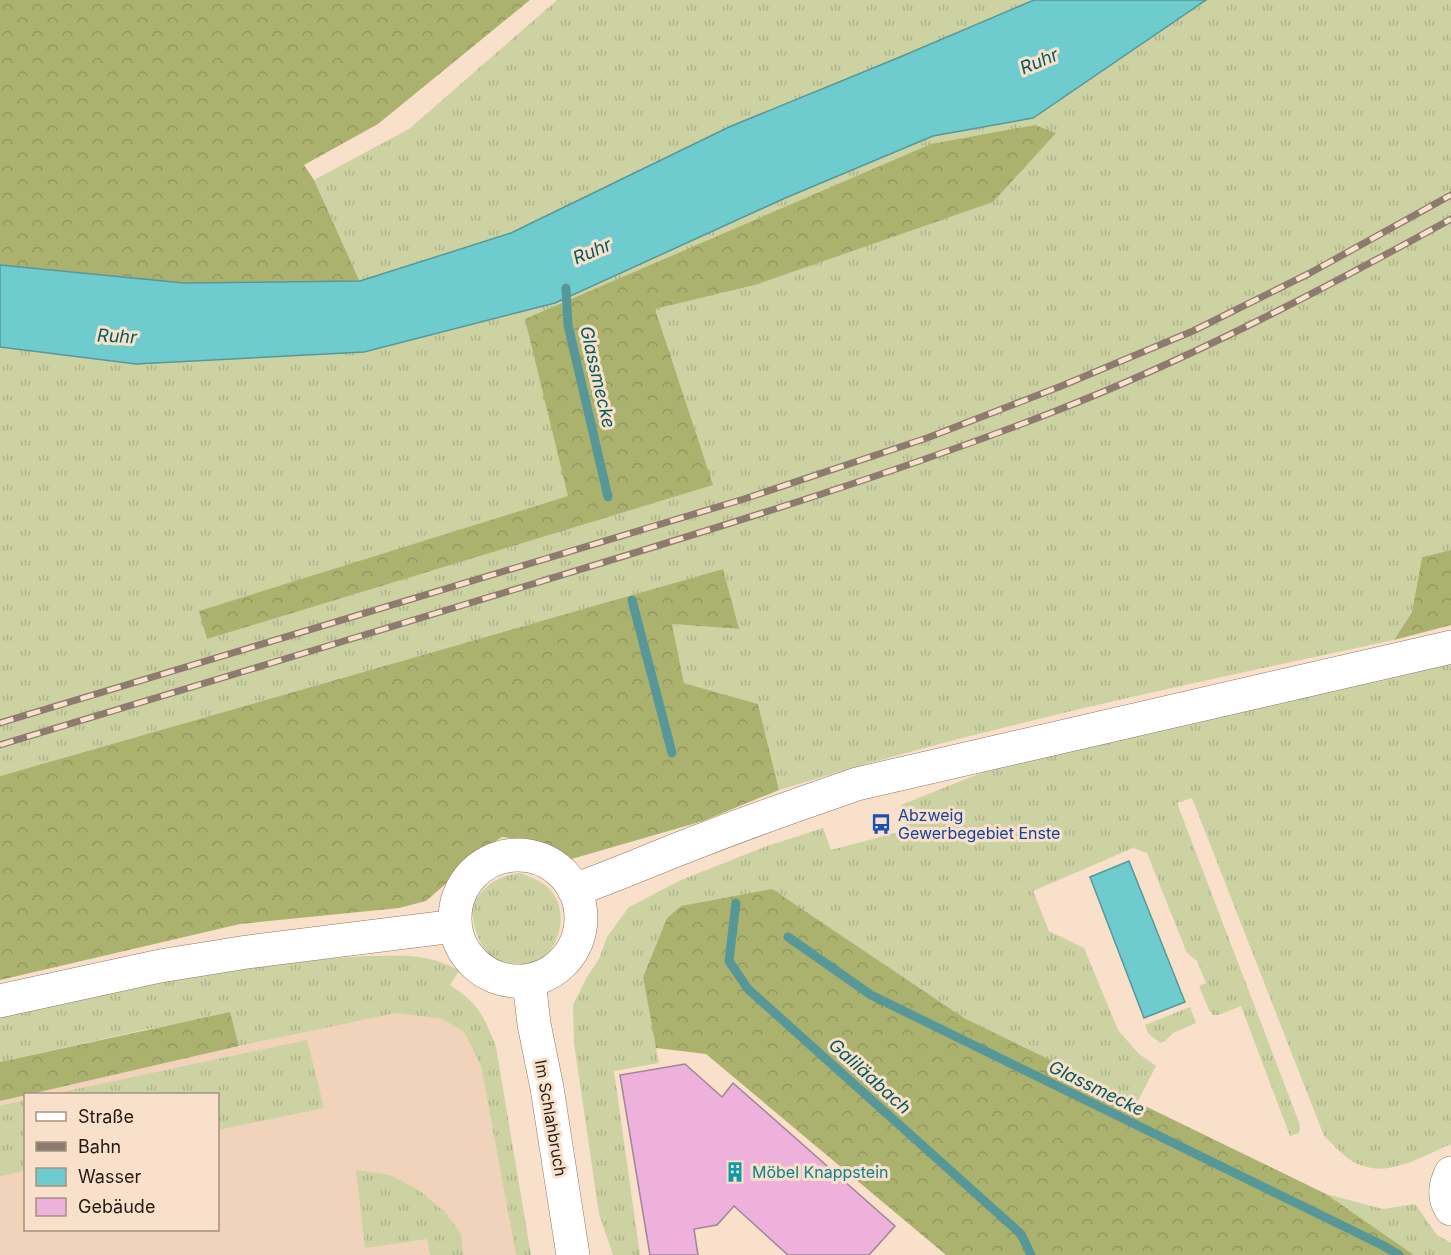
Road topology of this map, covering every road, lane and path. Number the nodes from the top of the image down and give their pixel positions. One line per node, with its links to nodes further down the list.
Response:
1 (1451, 647): 2 (main road)
2 (574, 890): 3 (main road); 4 (main road)
3 (455, 926): 4 (main road); 5 (main road)
4 (529, 981): 8 (main road, Im Schlahbruch)
5 (0, 1001)
6 (1451, 1173): 7 (main road)
7 (1451, 1209)
8 (573, 1255)

